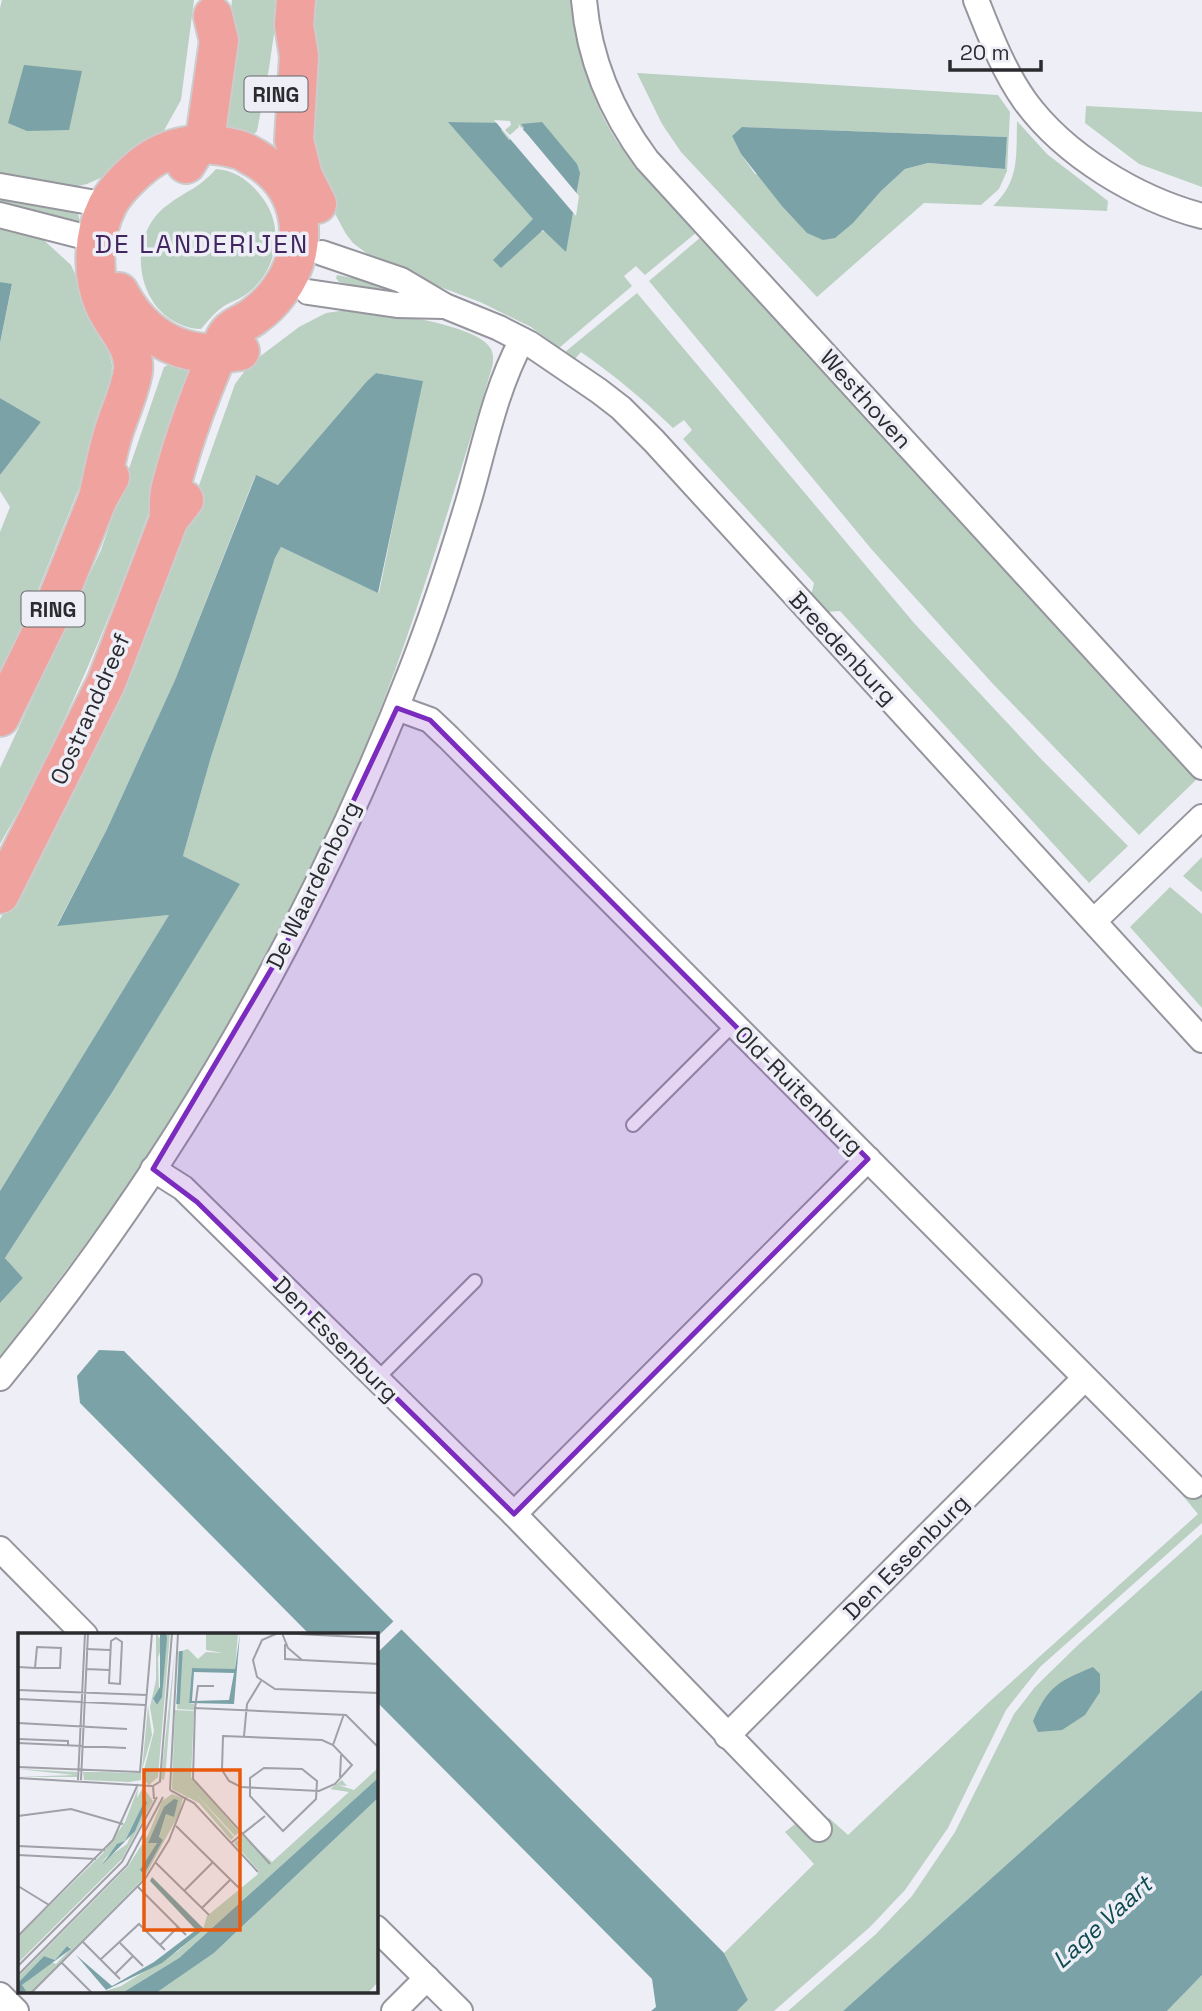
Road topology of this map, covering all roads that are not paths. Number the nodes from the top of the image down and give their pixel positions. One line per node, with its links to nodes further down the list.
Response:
1 (584, 0): 19 (street, Westhoven)
2 (976, 0): 9 (street)
3 (214, 8): 5 (main road, RING)
4 (295, 13): 6 (main road, RING)
5 (190, 145): 6 (main road); 10 (main road, RING)
6 (282, 160): 11 (main road)
7 (0, 186): 10 (street)
8 (0, 215): 10 (street)
9 (1202, 216)
10 (106, 232): 15 (main road, RING)
11 (310, 249): 12 (main road); 13 (street, Breedenburg); 16 (main road, Oostranddreef)
12 (308, 292): 13 (street, Breedenburg); 16 (main road)
13 (445, 306): 14 (street, Breedenburg)
14 (522, 340): 17 (street, De Waardenborg); 22 (street, Breedenburg)
15 (146, 346): 16 (main road); 18 (main road, RING)
16 (230, 353): 21 (main road, Oostranddreef)
17 (397, 708): 23 (street, Old-Ruitenburg); 27 (street, De Waardenborg)
18 (0, 717)
19 (1202, 766)
20 (1202, 817): 22 (street)
21 (0, 894)
22 (1095, 920): 24 (street, Breedenburg)
23 (734, 1024): 25 (lane); 26 (street, Old-Ruitenburg)
24 (1202, 1040)
25 (633, 1125)
26 (868, 1159): 31 (street, Old-Ruitenburg); 33 (street)
27 (153, 1169): 29 (street, De Waardenborg); 30 (street, Den Essenburg)
28 (475, 1280): 30 (lane)
29 (0, 1378)
30 (377, 1379): 33 (street, Den Essenburg)
31 (1084, 1379): 32 (street, Old-Ruitenburg); 36 (street, Den Essenburg)
32 (1193, 1486)
33 (514, 1514): 36 (street, Den Essenburg)
34 (0, 1549): 35 (street)
35 (83, 1633)
36 (727, 1736): 37 (street, Den Essenburg)
37 (818, 1829)
38 (378, 1929): 39 (street)
39 (427, 1978): 42 (street); 43 (street)
40 (0, 1995): 41 (street)
41 (16, 2011)
42 (394, 2011)
43 (460, 2011)

